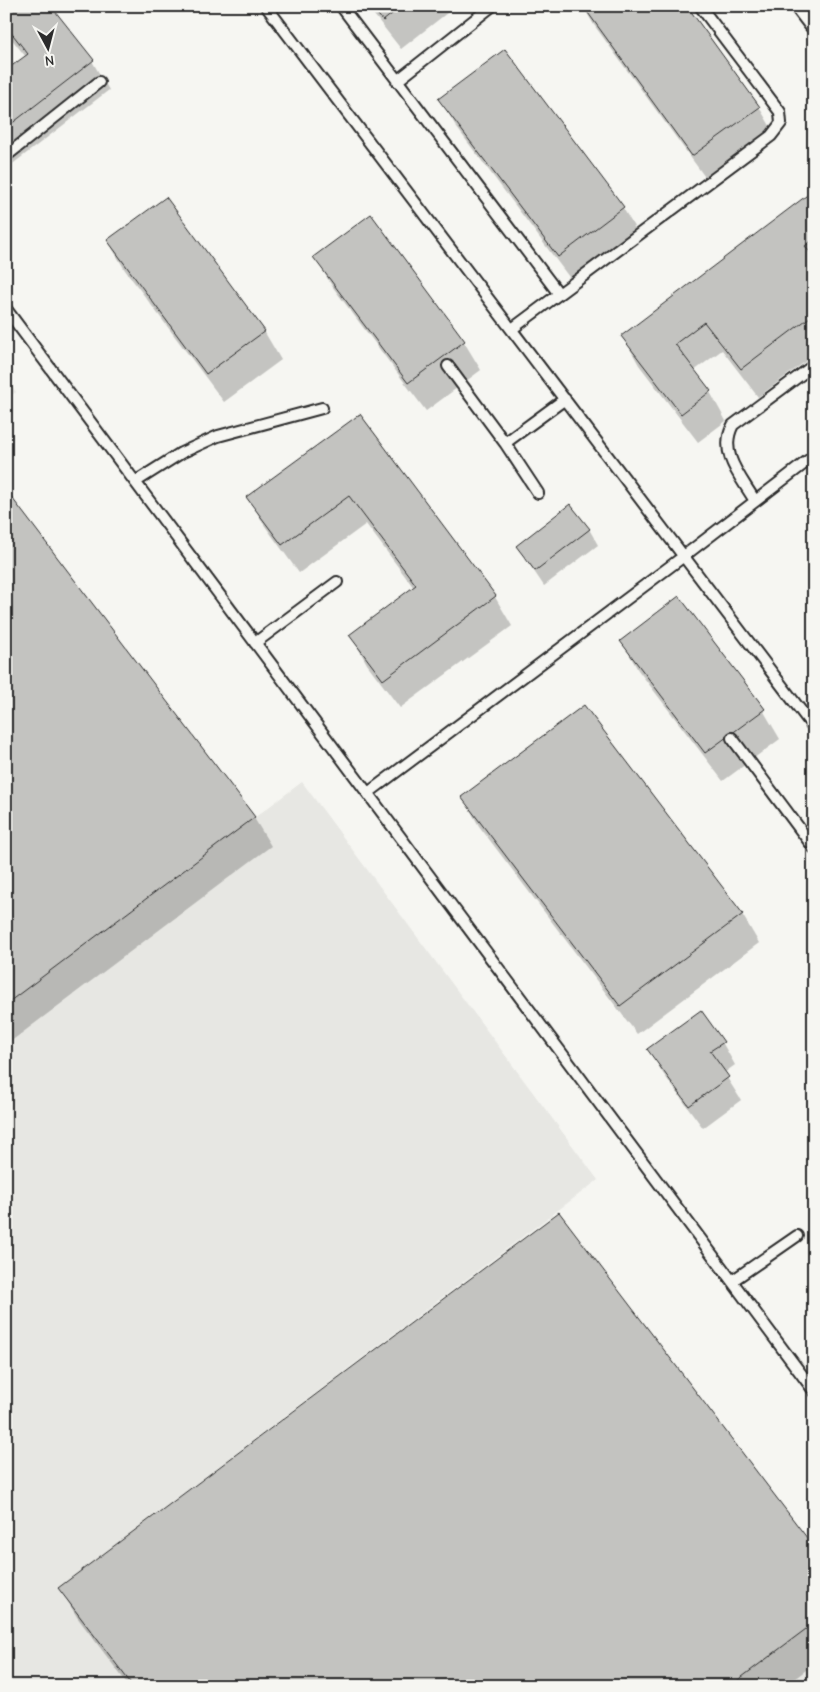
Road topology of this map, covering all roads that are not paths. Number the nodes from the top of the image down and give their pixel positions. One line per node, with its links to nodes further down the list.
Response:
1 (266, 6): 12 (lane)
2 (341, 6): 7 (lane)
3 (492, 6): 7 (lane)
4 (700, 6): 10 (lane)
5 (801, 6): 6 (street)
6 (814, 23)
7 (397, 81): 10 (lane)
8 (99, 82): 9 (lane)
9 (6, 156)
10 (559, 294): 12 (lane)
11 (6, 310): 19 (lane)
12 (512, 330): 15 (lane)
13 (814, 365): 21 (lane)
14 (448, 366): 17 (lane)
15 (565, 400): 17 (lane); 22 (lane)
16 (322, 408): 19 (lane)
17 (505, 443): 20 (lane)
18 (814, 456): 21 (lane)
19 (135, 482): 24 (lane)
20 (538, 493)
21 (755, 501): 22 (lane)
22 (684, 556): 25 (lane); 27 (lane)
23 (337, 582): 24 (lane)
24 (255, 643): 27 (lane)
25 (814, 728)
26 (732, 738): 28 (lane)
27 (368, 793): 30 (lane)
28 (814, 848)
29 (797, 1236): 30 (lane)
30 (732, 1281): 31 (lane)
31 (814, 1391)

